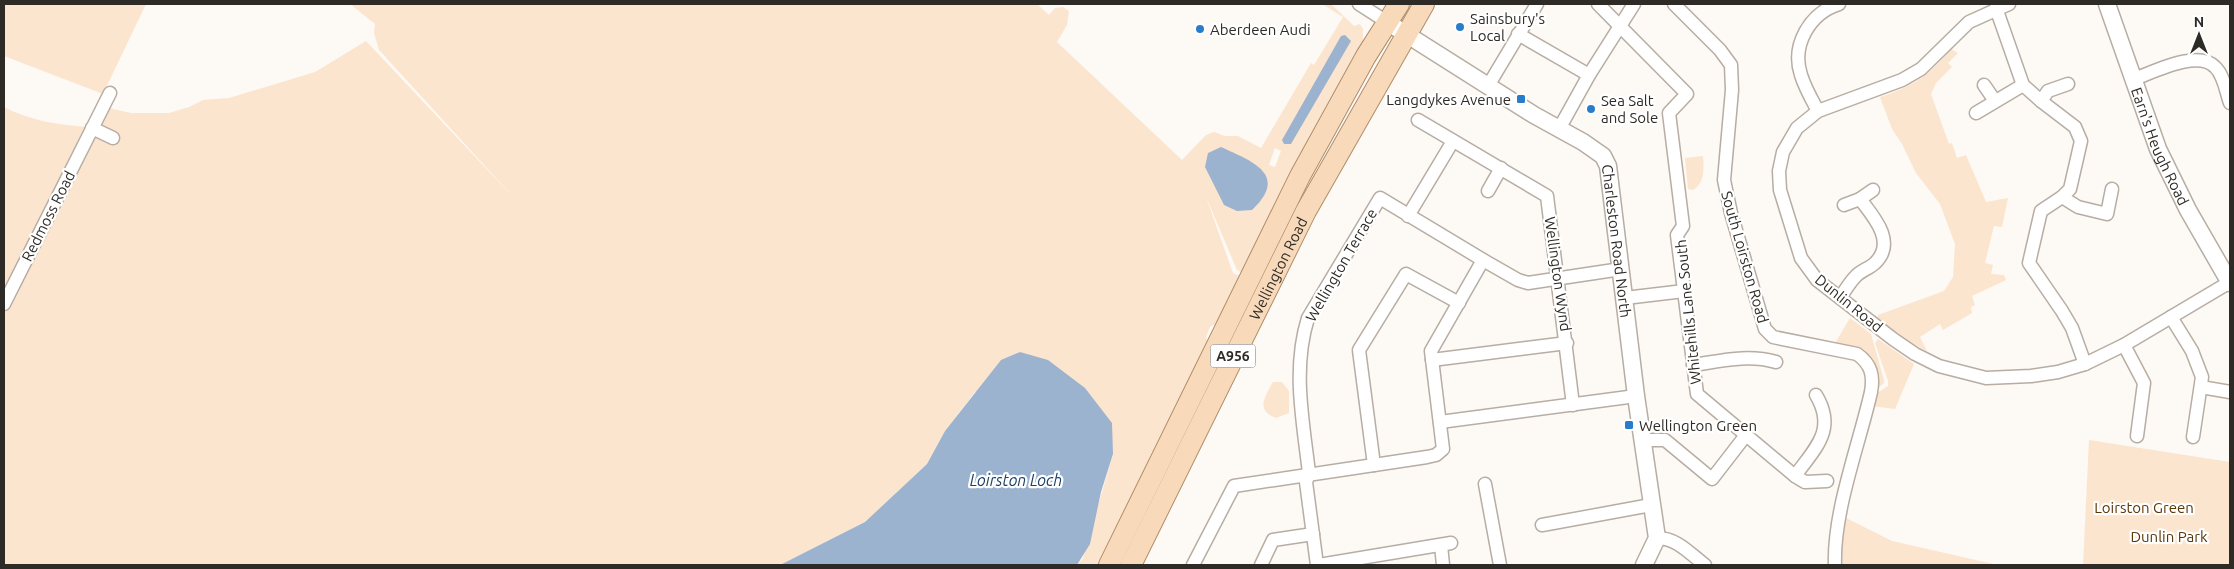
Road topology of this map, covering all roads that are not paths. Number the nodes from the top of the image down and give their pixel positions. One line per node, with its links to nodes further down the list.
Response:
1 (1359, 4): 12 (street)
2 (1399, 4): 12 (main road, Wellington Road / A956)
3 (1424, 4): 15 (main road, Wellington Road / A956)
4 (1537, 4): 14 (street)
5 (1598, 4): 13 (street)
6 (1634, 4): 13 (street)
7 (1674, 4): 86 (street, South Loirston Road)
8 (1839, 4): 26 (street)
9 (2009, 4): 11 (street, Dunlin Road)
10 (2107, 4): 17 (street, Earn's Heugh Road)
11 (1996, 8): 19 (street); 26 (street, Dunlin Road)
12 (1387, 22): 15 (street, Charleston Road North); 76 (main road, Wellington Road / A956)
13 (1621, 25): 16 (street); 45 (street, Whitehills Lane South)
14 (1518, 34): 16 (street); 20 (street)
15 (1406, 35): 20 (street, Charleston Road North); 77 (main road, Wellington Road / A956)
16 (1589, 75): 30 (street)
17 (2134, 79): 25 (street); 44 (street, Earn's Heugh Road)
18 (2068, 84): 24 (street)
19 (2023, 85): 23 (street); 24 (street)
20 (1488, 86): 30 (street, Charleston Road North)
21 (1984, 86): 23 (street)
22 (110, 92): 29 (street, Redmoss Road)
23 (1995, 101): 27 (street)
24 (2041, 101): 37 (street)
25 (2230, 103)
26 (1818, 111): 47 (street, Dunlin Road)
27 (1976, 113)
28 (1418, 120): 32 (street)
29 (92, 128): 31 (street); 49 (street, Redmoss Road)
30 (1559, 129): 42 (street, Charleston Road North)
31 (114, 138)
32 (1453, 141): 33 (street); 40 (street)
33 (1501, 168): 36 (street); 43 (street, Wellington Wynd)
34 (2112, 189): 37 (street)
35 (1873, 190): 38 (street)
36 (1488, 191)
37 (2062, 197): 55 (street)
38 (1860, 199): 39 (street); 47 (street)
39 (1844, 205)
40 (1408, 216): 41 (street, Wellington Terrace); 68 (street, Wellington Terrace)
41 (1483, 260): 43 (street, Wellington Terrace); 48 (street)
42 (1622, 269): 43 (street, Wellington Terrace); 46 (street, Charleston Road North)
43 (1557, 280): 51 (street, Wellington Wynd)
44 (2230, 282): 50 (street, Dunlin Road)
45 (1684, 291): 46 (street); 56 (street, Whitehills Lane South)
46 (1625, 298): 60 (street, Charleston Road North)
47 (1840, 298): 55 (street, Dunlin Road)
48 (1459, 303): 53 (street); 67 (street)
49 (4, 304)
50 (2171, 317): 52 (street, Dunlin Road); 57 (street)
51 (1567, 343): 53 (street); 61 (street, Wellington Wynd)
52 (2124, 345): 55 (street, Dunlin Road); 64 (street)
53 (1432, 360): 62 (street)
54 (1776, 362): 56 (street)
55 (2085, 364)
56 (1693, 365): 63 (street, Whitehills Lane South)
57 (2201, 387): 58 (street); 65 (street)
58 (2230, 392)
59 (1816, 395): 69 (street)
60 (1636, 396): 61 (street); 66 (street, Charleston Road North)
61 (1573, 405): 62 (street)
62 (1440, 422): 67 (street)
63 (1746, 435): 66 (street); 69 (street)
64 (2137, 436)
65 (2193, 437)
66 (1643, 440): 72 (street, Charleston Road North)
67 (1374, 465): 68 (street)
68 (1309, 473): 74 (street, Wellington Terrace); 78 (street)
69 (1795, 476): 70 (street)
70 (1827, 481)
71 (1485, 484): 82 (street)
72 (1651, 505): 73 (street); 75 (street, Charleston Road North)
73 (1542, 525)
74 (1313, 534): 79 (street); 80 (street, Wellington Terrace)
75 (1654, 543): 83 (street); 84 (street); 85 (street)
76 (1109, 565)
77 (1131, 565)
78 (1193, 565)
79 (1261, 565)
80 (1318, 565): 81 (street)
81 (1443, 565)
82 (1500, 565)
83 (1631, 565)
84 (1644, 565)
85 (1705, 565)
86 (1835, 565)

